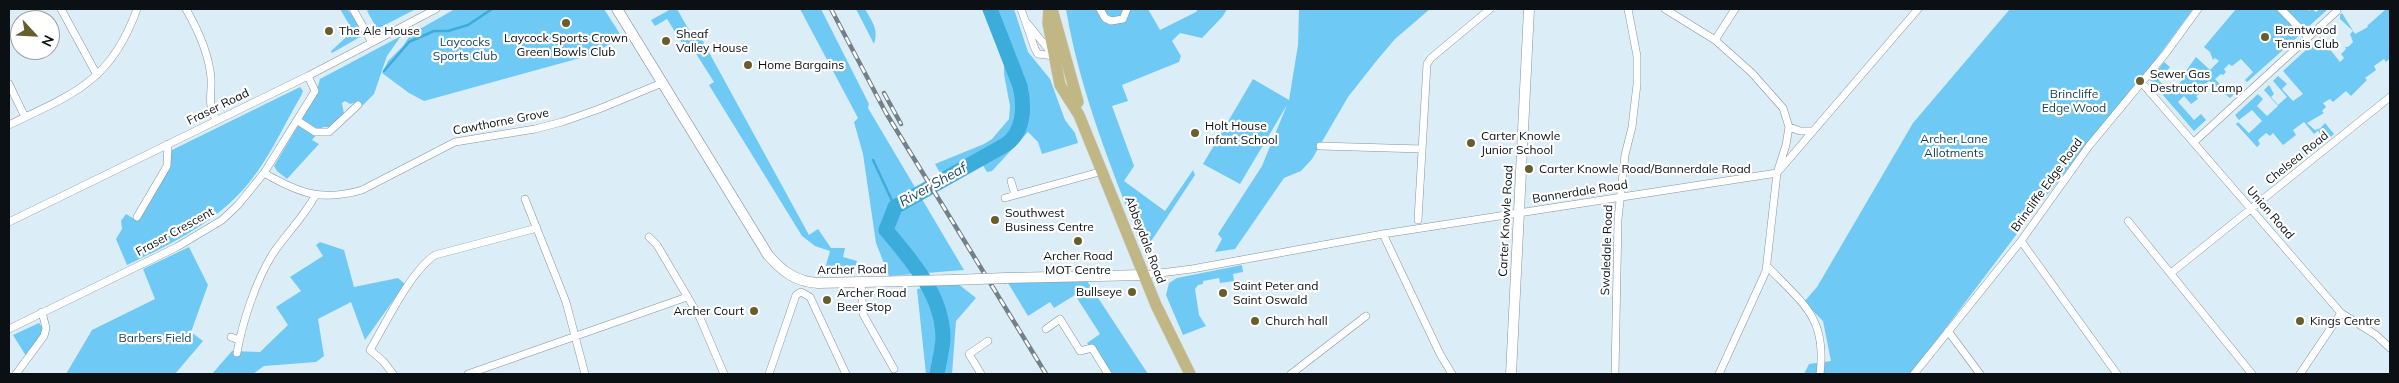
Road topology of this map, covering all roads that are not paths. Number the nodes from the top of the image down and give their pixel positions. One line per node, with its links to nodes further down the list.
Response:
1 (61, 9): 28 (street)
2 (137, 9): 28 (street)
3 (186, 9): 38 (street)
4 (353, 9): 24 (street)
5 (436, 9): 24 (street, Fraser Road)
6 (617, 9): 31 (street, Archer Road)
7 (1021, 9): 20 (street)
8 (1050, 9): 21 (main road, Abbeydale Road); 26 (main road, Abbeydale Road)
9 (1100, 9): 10 (street)
10 (1127, 9)
11 (1490, 9): 46 (street)
12 (1529, 9): 57 (street, Carter Knowle Road)
13 (1628, 9): 54 (street, Swaledale Road)
14 (1665, 9): 23 (street)
15 (1735, 9): 23 (street)
16 (1918, 9): 42 (street)
17 (2198, 9): 30 (street, Brincliffe Edge Road)
18 (2281, 9): 22 (street)
19 (2337, 11): 22 (street)
20 (1027, 23): 26 (street); 26 (street)
21 (1059, 30): 25 (main road, Abbeydale Road); 34 (main road, Abbeydale Road)
22 (2308, 37): 43 (street)
23 (1715, 40): 41 (street)
24 (371, 41): 29 (street, Fraser Road)
25 (1063, 45): 26 (main road); 27 (main road, Abbeydale Road)
26 (1054, 56): 27 (main road); 36 (main road, Abbeydale Road)
27 (1069, 69): 34 (main road, Abbeydale Road)
28 (97, 75): 37 (street)
29 (308, 76): 38 (street, Fraser Road); 39 (street, Fraser Crescent)
30 (2142, 82): 43 (street, Union Road); 65 (street, Brincliffe Edge Road)
31 (662, 83): 52 (street, Cawthorne Grove); 69 (street, Archer Road)
32 (9, 84): 37 (street)
33 (2390, 97): 56 (street, Chelsea Road)
34 (1078, 102): 36 (main road, Abbeydale Road)
35 (358, 105): 39 (street)
36 (1079, 115): 47 (main road, Abbeydale Road)
37 (25, 117): 40 (street)
38 (216, 119): 44 (street, Fraser Road)
39 (298, 121): 48 (street, Fraser Crescent)
40 (9, 125)
41 (1789, 127): 42 (street); 49 (street)
42 (1813, 131): 49 (street)
43 (2194, 142): 56 (street, Union Road)
44 (168, 144): 58 (street); 61 (street, Fraser Road)
45 (1320, 146): 46 (street)
46 (1422, 149): 59 (street)
47 (1103, 171): 51 (street); 68 (main road, Abbeydale Road)
48 (264, 173): 52 (street, Cawthorne Grove); 71 (street, Fraser Crescent)
49 (1777, 173): 54 (street, Bannerdale Road); 66 (street)
50 (1012, 182): 51 (street)
51 (1015, 195): 53 (street)
52 (315, 196): 79 (street)
53 (1005, 198)
54 (1620, 198): 57 (street, Bannerdale Road); 97 (street, Swaledale Road)
55 (525, 199): 62 (street)
56 (2252, 208): 67 (street, Chelsea Road); 72 (street, Union Road)
57 (1520, 213): 63 (street, Bannerdale Road); 96 (street, Carter Knowle Road)
58 (138, 217)
59 (1418, 220)
60 (2128, 221): 67 (street)
61 (9, 222)
62 (537, 228): 78 (street); 86 (street)
63 (1383, 234): 68 (street, Bannerdale Road); 95 (street)
64 (649, 237): 70 (street)
65 (2021, 241): 76 (street, Brincliffe Edge Road); 102 (street)
66 (1767, 266): 98 (street); 99 (street)
67 (2171, 273): 103 (street)
68 (1144, 275): 69 (street, Archer Road, bridge); 93 (main road, Abbeydale Road)
69 (861, 282): 83 (street)
70 (687, 296): 78 (street); 89 (street)
71 (42, 312): 74 (street, Fraser Crescent); 85 (street)
72 (2340, 313): 81 (street, Union Road); 104 (street)
73 (1366, 316): 94 (street)
74 (9, 329)
75 (1046, 329): 92 (street)
76 (1948, 331): 100 (street, Brincliffe Edge Road); 101 (street)
77 (231, 337): 79 (street)
78 (576, 337): 87 (street); 88 (street)
79 (239, 340): 82 (street)
80 (988, 341): 84 (street)
81 (2390, 348)
82 (237, 352)
83 (894, 369)
84 (978, 373)
85 (16, 374)
86 (393, 374)
87 (468, 374)
88 (585, 374)
89 (724, 374)
90 (769, 374): 91 (street)
91 (846, 374)
92 (1108, 374)
93 (1190, 374)
94 (1291, 374)
95 (1452, 374)
96 (1511, 374)
97 (1615, 374)
98 (1718, 374)
99 (1820, 374)
100 (1914, 374)
101 (1980, 374)
102 (2117, 374)
103 (2252, 374)
104 (2300, 374)

